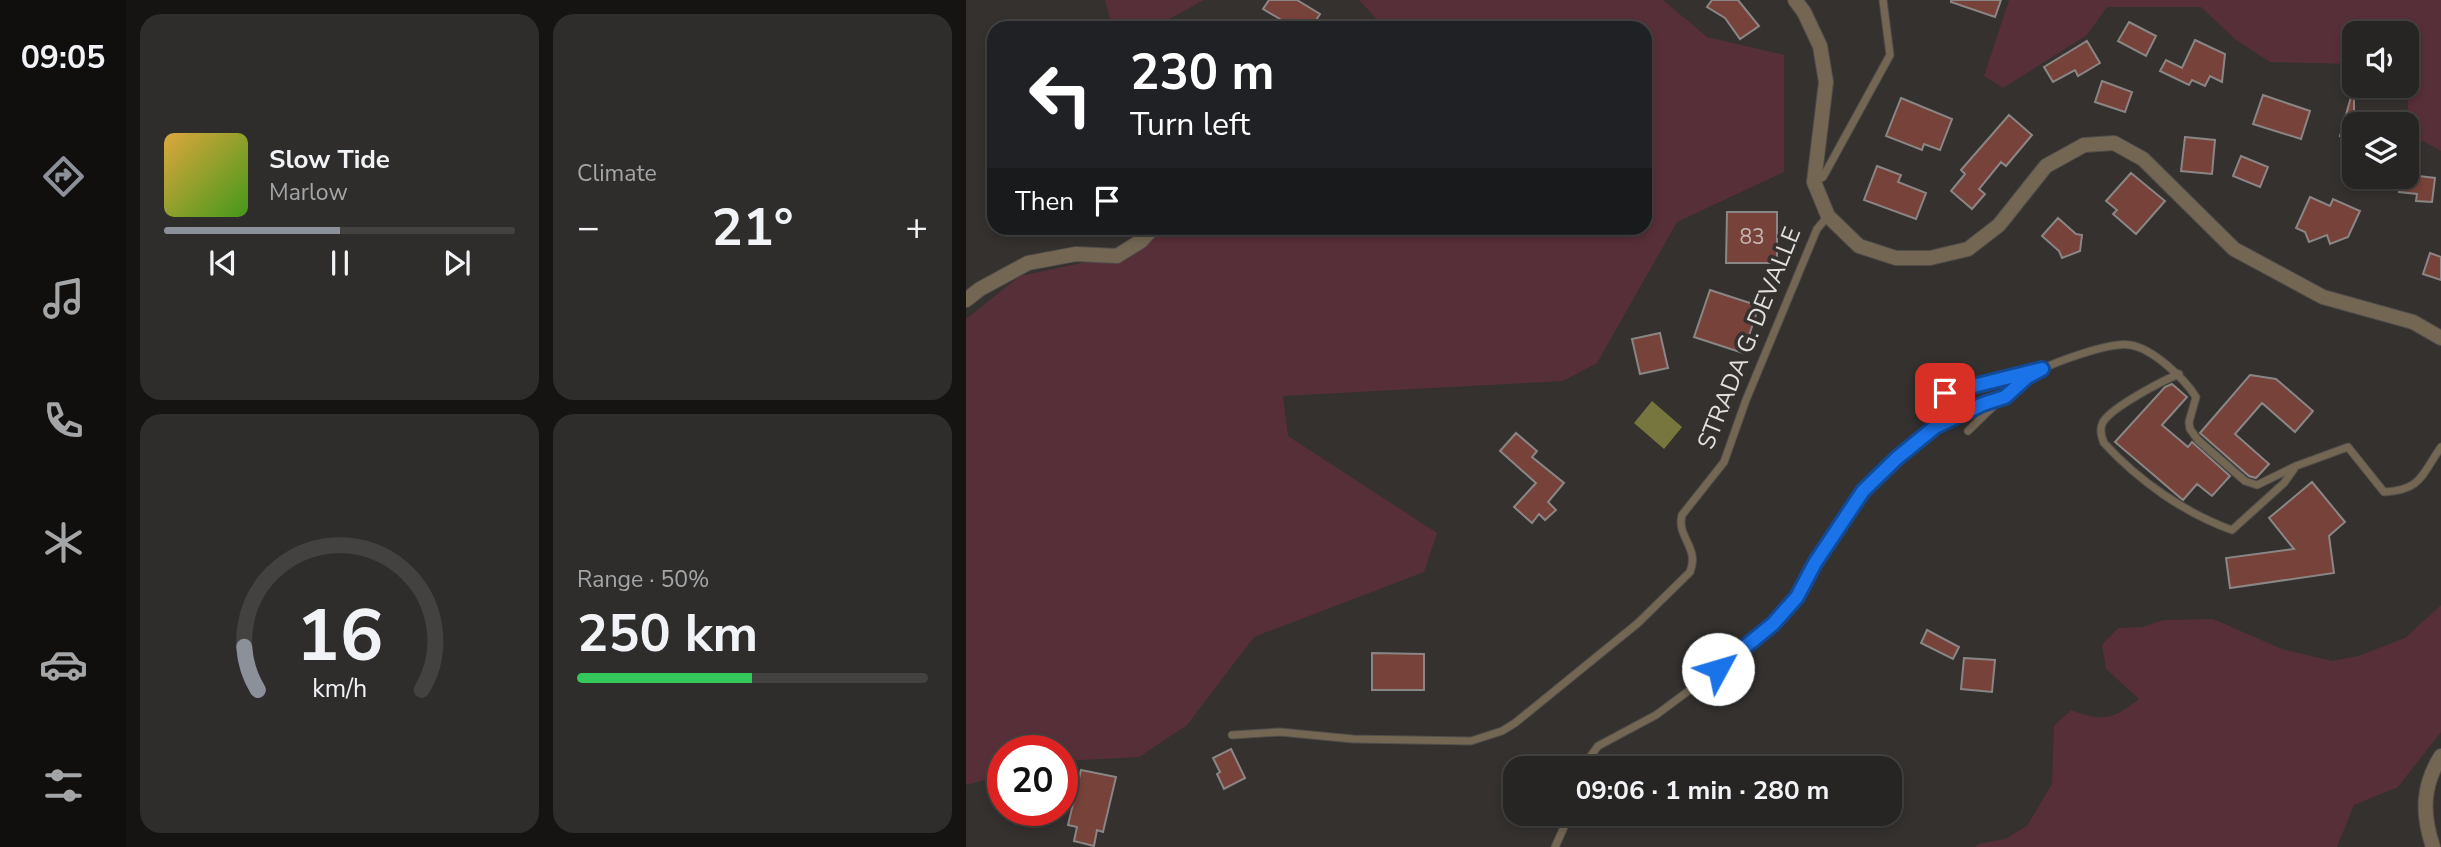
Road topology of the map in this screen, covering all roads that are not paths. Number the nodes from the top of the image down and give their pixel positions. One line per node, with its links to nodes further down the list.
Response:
1 (1795, 0): 3 (street, STRADA G. DEVALLE)
2 (1883, 0): 3 (lane)
3 (1814, 182): 4 (street, STRADA G. DEVALLE)
4 (1828, 216): 7 (street, STRADA G. DEVALLE); 15 (lane, STRADA G. DEVALLE)
5 (1147, 235): 6 (street)
6 (966, 300)
7 (2441, 338)
8 (2042, 369): 9 (lane); 10 (lane); 11 (lane)
9 (2179, 374): 14 (lane); 14 (lane)
10 (1945, 393)
11 (2005, 397): 12 (lane); 16 (lane)
12 (1968, 431)
13 (2441, 447): 14 (lane)
14 (2296, 466)
15 (1231, 735)
16 (1591, 756)
17 (2441, 756): 20 (street)
18 (1565, 826): 19 (lane)
19 (1555, 847)
20 (2433, 847)

